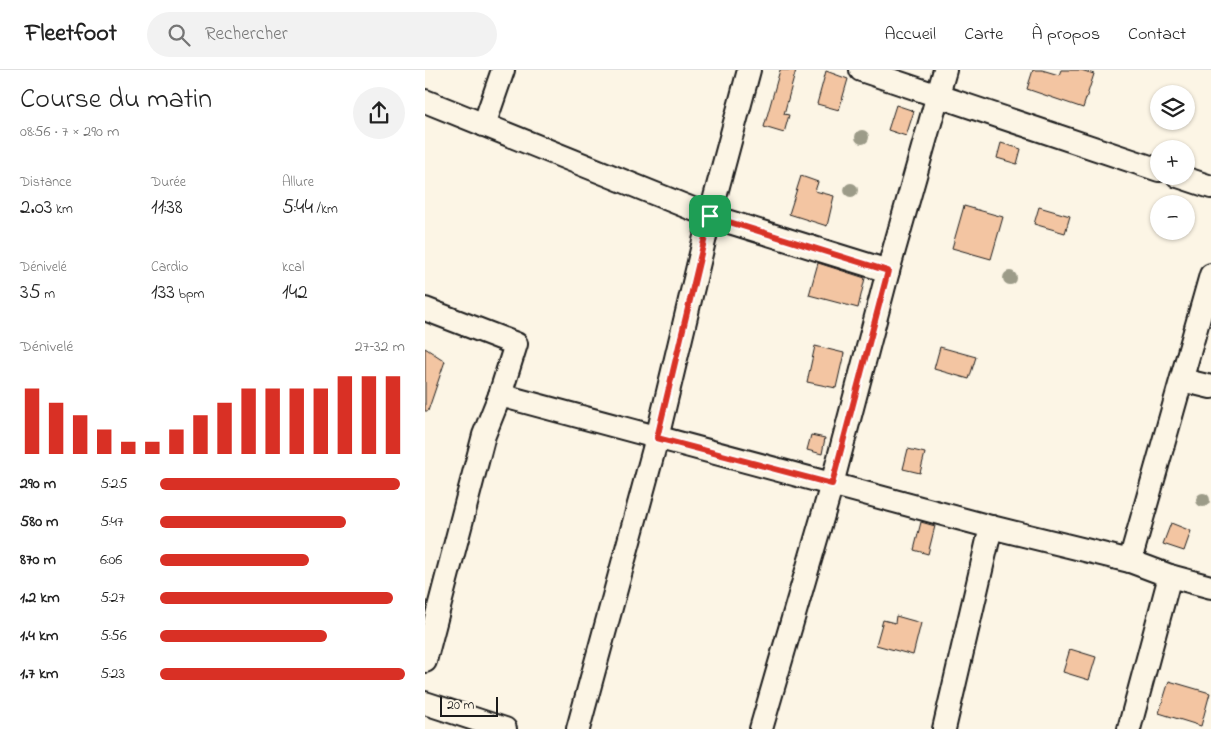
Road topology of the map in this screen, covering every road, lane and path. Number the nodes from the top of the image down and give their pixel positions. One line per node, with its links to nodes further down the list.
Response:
1 (503, 70): 7 (street)
2 (749, 70): 11 (street)
3 (861, 70): 5 (street)
4 (945, 70): 5 (street)
5 (938, 96): 8 (street); 12 (street)
6 (425, 101): 7 (street)
7 (484, 125): 11 (street)
8 (1150, 167)
9 (1195, 182): 10 (street)
10 (1211, 187)
11 (710, 216): 12 (street); 18 (street)
12 (888, 271): 19 (street)
13 (1211, 275): 15 (street)
14 (425, 309): 17 (street)
15 (1181, 380): 16 (street); 21 (street)
16 (1211, 387)
17 (500, 395): 18 (street); 24 (street)
18 (657, 438): 19 (street); 27 (street)
19 (832, 484): 20 (street); 28 (street)
20 (991, 528): 21 (street); 29 (street)
21 (1130, 561): 22 (street)
22 (1169, 576): 23 (street); 30 (street)
23 (1211, 587)
24 (425, 661)
25 (425, 703): 26 (street)
26 (505, 729)
27 (578, 729)
28 (761, 729)
29 (944, 729)
30 (1129, 729)

